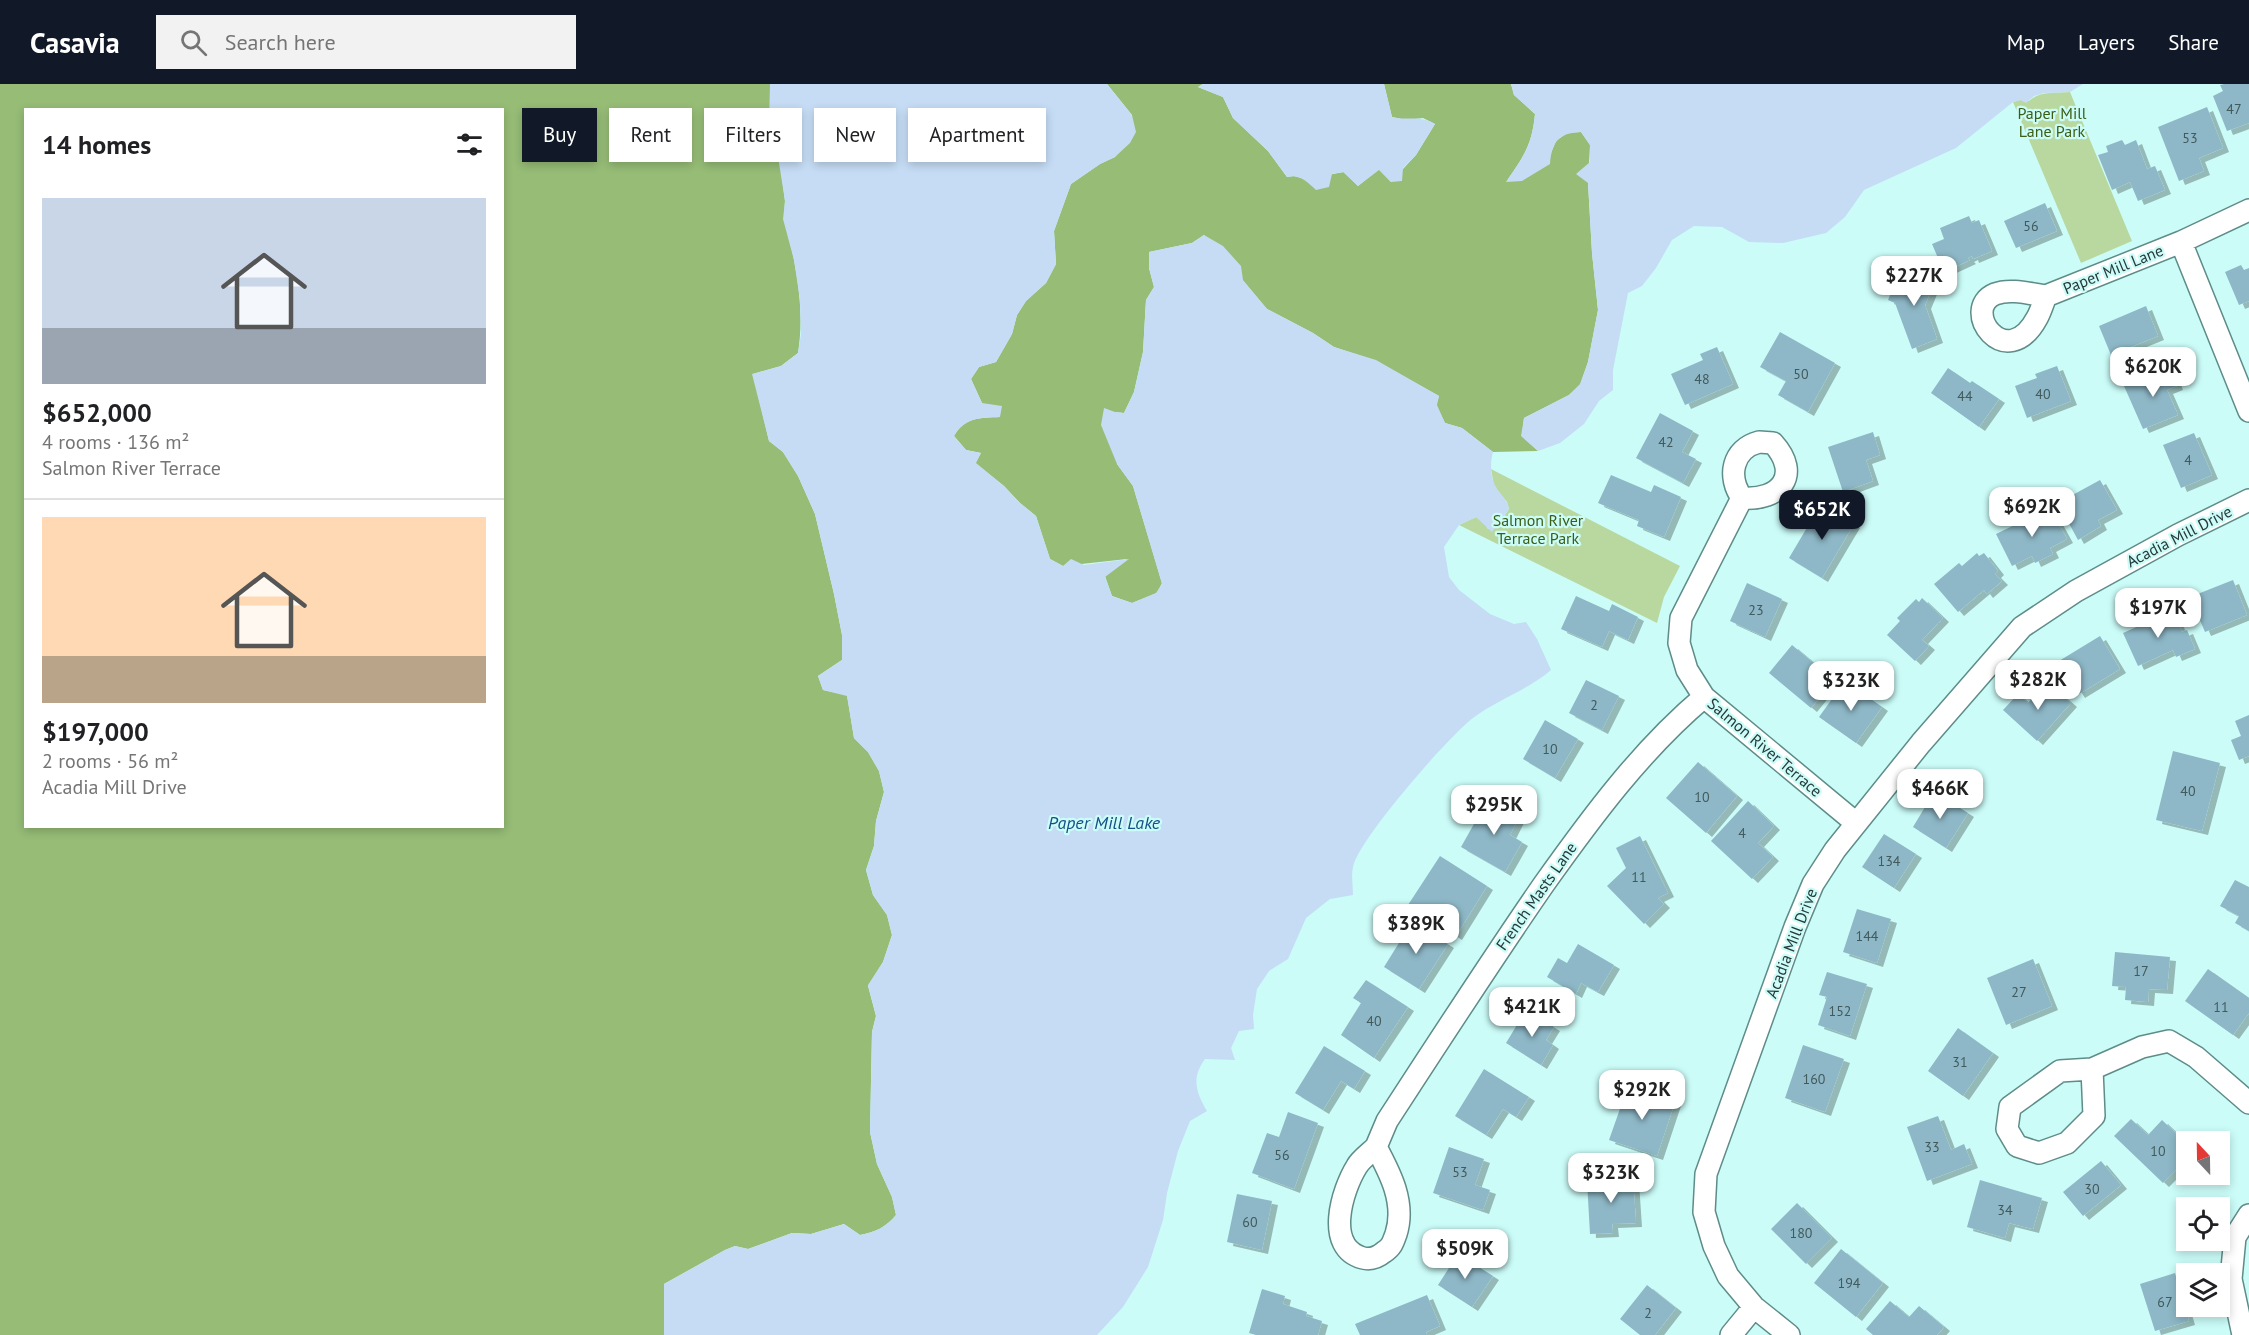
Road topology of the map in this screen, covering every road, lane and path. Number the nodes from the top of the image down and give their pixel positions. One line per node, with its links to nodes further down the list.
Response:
1 (2249, 210): 2 (street, Paper Mill Lane)
2 (2181, 242): 3 (street, Paper Mill Lane); 4 (street, Paper Mill Lane)
3 (2046, 296)
4 (2249, 411)
5 (1742, 498): 7 (street, Salmon River Terrace)
6 (2249, 500): 8 (street, Acadia Mill Drive)
7 (1704, 697): 8 (street, Salmon River Terrace); 11 (street, French Masts Lane)
8 (1857, 823): 13 (street, Acadia Mill Drive)
9 (2092, 1069): 9 (street); 10 (street)
10 (2249, 1103)
11 (1376, 1147): 11 (street, French Masts Lane)
12 (2249, 1215): 16 (street)
13 (1754, 1307): 14 (street); 15 (street, Acadia Mill Drive)
14 (1731, 1335)
15 (1789, 1335)
16 (2243, 1335)

